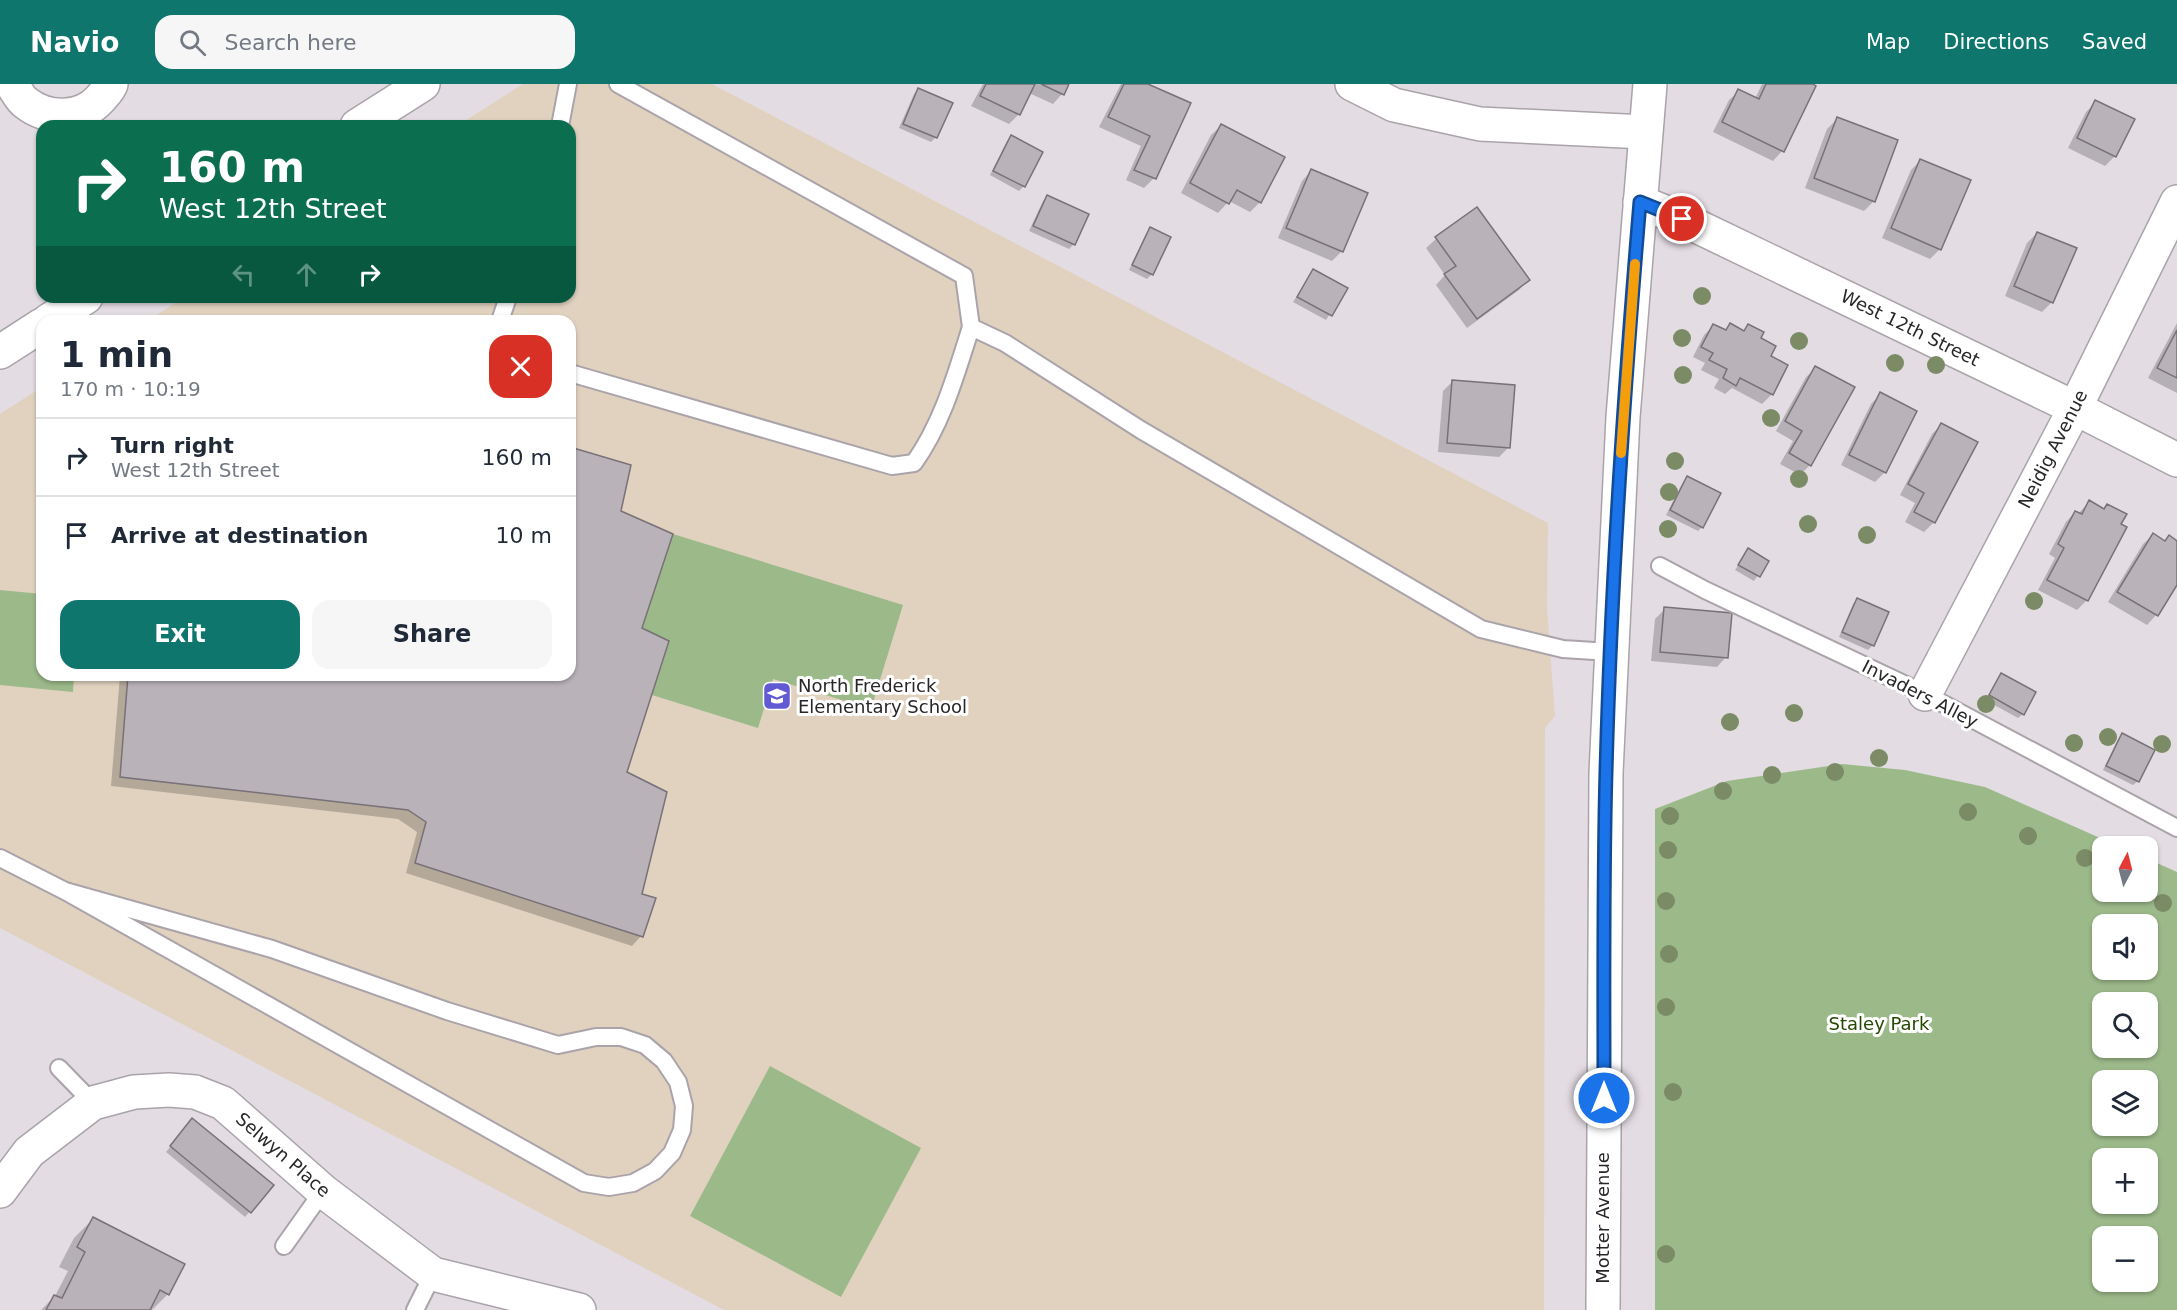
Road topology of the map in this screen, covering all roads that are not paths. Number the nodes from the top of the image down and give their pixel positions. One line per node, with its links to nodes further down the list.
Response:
1 (12, 84): 2 (street)
2 (111, 84)
3 (423, 84): 8 (street)
4 (568, 84): 9 (lane)
5 (618, 84): 15 (lane)
6 (1352, 84): 10 (street)
7 (1650, 84): 10 (street, Motter Avenue)
8 (366, 120)
9 (561, 120)
10 (1645, 132): 11 (street, Motter Avenue)
11 (1640, 202): 19 (street, West 12th Street); 22 (street, Motter Avenue)
12 (2177, 202): 19 (street, Neidig Avenue)
13 (76, 303): 14 (street)
14 (58, 315)
15 (971, 327): 18 (lane); 22 (lane)
16 (36, 329): 17 (street)
17 (0, 352)
18 (576, 375)
19 (2075, 408): 20 (street, West 12th Street); 23 (street, Neidig Avenue)
20 (2177, 460)
21 (1660, 566): 23 (lane, Invaders Alley)
22 (1610, 652): 35 (street, Motter Avenue)
23 (1926, 694): 24 (lane, Invaders Alley)
24 (2177, 828)
25 (0, 858): 26 (lane)
26 (65, 891): 26 (lane)
27 (59, 1068): 28 (lane)
28 (93, 1103): 29 (street, Selwyn Place); 30 (street, Selwyn Place)
29 (0, 1191)
30 (323, 1191): 31 (lane); 32 (street, Selwyn Place)
31 (284, 1246)
32 (433, 1274): 33 (lane); 34 (street, Selwyn Place)
33 (416, 1310)
34 (579, 1310)
35 (1603, 1310)

